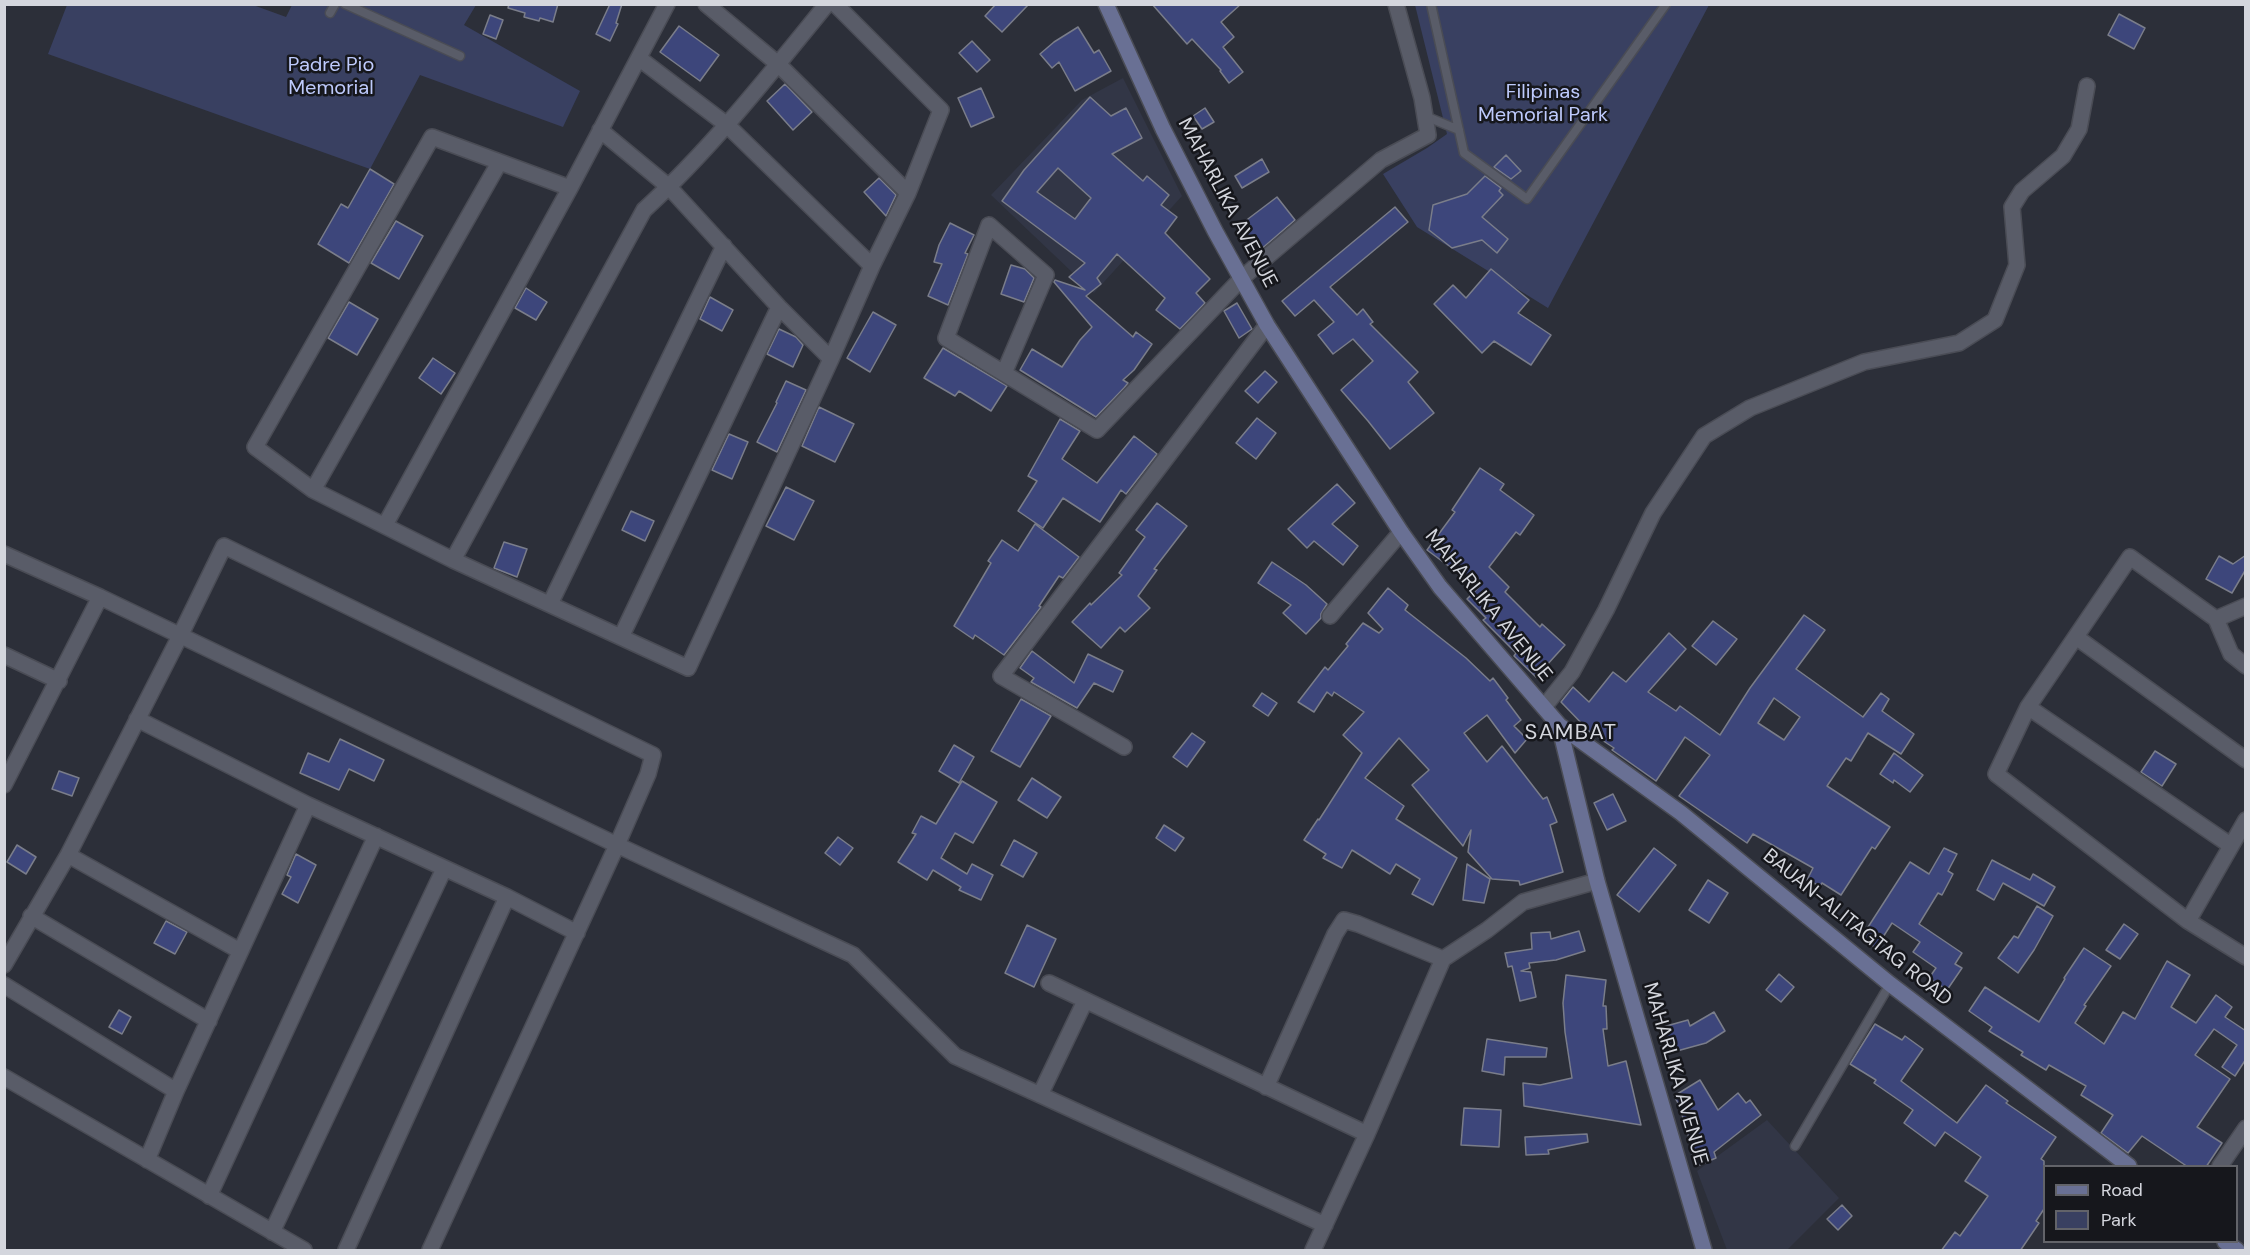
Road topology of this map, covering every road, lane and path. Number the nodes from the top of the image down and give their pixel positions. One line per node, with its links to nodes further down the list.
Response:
1 (335, 4): 11 (lane)
2 (345, 4): 12 (lane)
3 (667, 4): 13 (street)
4 (706, 4): 14 (street)
5 (827, 4): 14 (street)
6 (835, 4): 23 (street)
7 (1106, 4): 26 (main road, MAHARLIKA AVENUE)
8 (1396, 4): 16 (street)
9 (1431, 4): 19 (lane)
10 (1666, 4): 19 (lane)
11 (330, 13)
12 (460, 56)
13 (640, 59): 17 (street); 18 (street)
14 (778, 64): 17 (street); 23 (street)
15 (2087, 86): 47 (street)
16 (1425, 116): 19 (lane); 26 (street)
17 (727, 125): 21 (street); 25 (street)
18 (600, 130): 21 (street); 22 (street)
19 (1459, 130)
20 (499, 163): 22 (street); 31 (street); 31 (street)
21 (669, 187): 24 (street); 35 (street)
22 (570, 188): 32 (street)
23 (908, 193): 25 (street)
24 (724, 246): 27 (street); 37 (street)
25 (872, 266): 29 (street)
26 (1242, 278): 28 (main road, MAHARLIKA AVENUE); 30 (street)
27 (779, 307): 29 (street); 42 (street)
28 (1267, 325): 33 (main road, MAHARLIKA AVENUE); 51 (street)
29 (831, 359): 42 (street)
30 (1004, 373): 30 (street)
31 (313, 490): 32 (street)
32 (385, 525): 35 (street)
33 (1401, 532): 39 (street); 47 (main road, MAHARLIKA AVENUE)
34 (4, 554): 36 (street)
35 (453, 560): 37 (street)
36 (100, 597): 41 (street); 46 (street)
37 (550, 604): 42 (street)
38 (2246, 606): 40 (street)
39 (1330, 616)
40 (2216, 619): 43 (street); 45 (street)
41 (180, 636): 49 (street); 57 (street); 57 (street)
42 (621, 637)
43 (2076, 637): 48 (street); 52 (street)
44 (4, 655): 46 (street)
45 (2246, 666)
46 (59, 681): 53 (street)
47 (1544, 707): 50 (main road, MAHARLIKA AVENUE)
48 (2028, 707): 58 (street); 64 (street)
49 (137, 720): 54 (street); 59 (street)
50 (1559, 725): 61 (main road, MAHARLIKA AVENUE); 71 (main road, BAUAN-ALITAGTAG ROAD)
51 (1124, 747)
52 (2246, 760)
53 (4, 785)
54 (308, 805): 56 (street); 66 (street)
55 (2246, 820): 58 (street)
56 (376, 836): 60 (street); 85 (street)
57 (617, 845): 65 (street); 78 (street)
58 (2230, 845): 64 (street)
59 (68, 855): 63 (street); 66 (street)
60 (444, 869): 62 (street); 87 (street)
61 (1597, 881): 68 (street); 92 (main road, MAHARLIKA AVENUE)
62 (507, 897): 65 (street); 89 (street)
63 (31, 916): 69 (street); 74 (street)
64 (2188, 921): 67 (street)
65 (577, 933): 90 (street)
66 (240, 951): 74 (street)
67 (2246, 957)
68 (1443, 959): 76 (street); 80 (street)
69 (4, 965)
70 (1049, 983): 73 (street)
71 (1890, 984): 81 (lane); 83 (main road, BAUAN-ALITAGTAG ROAD)
72 (4, 985): 77 (street)
73 (1084, 1001): 76 (street); 78 (street)
74 (209, 1021): 77 (street)
75 (4, 1077): 82 (street)
76 (1266, 1087): 80 (street)
77 (176, 1091): 82 (street)
78 (1040, 1095): 86 (street)
79 (2246, 1128): 84 (street)
80 (1367, 1134): 86 (street)
81 (1795, 1146)
82 (147, 1160): 85 (street)
83 (2126, 1165)
84 (2221, 1165)
85 (209, 1196): 87 (street)
86 (1325, 1226): 91 (street)
87 (272, 1232): 88 (street)
88 (304, 1251)
89 (346, 1251)
90 (430, 1251)
91 (1313, 1251)
92 (1704, 1251)

